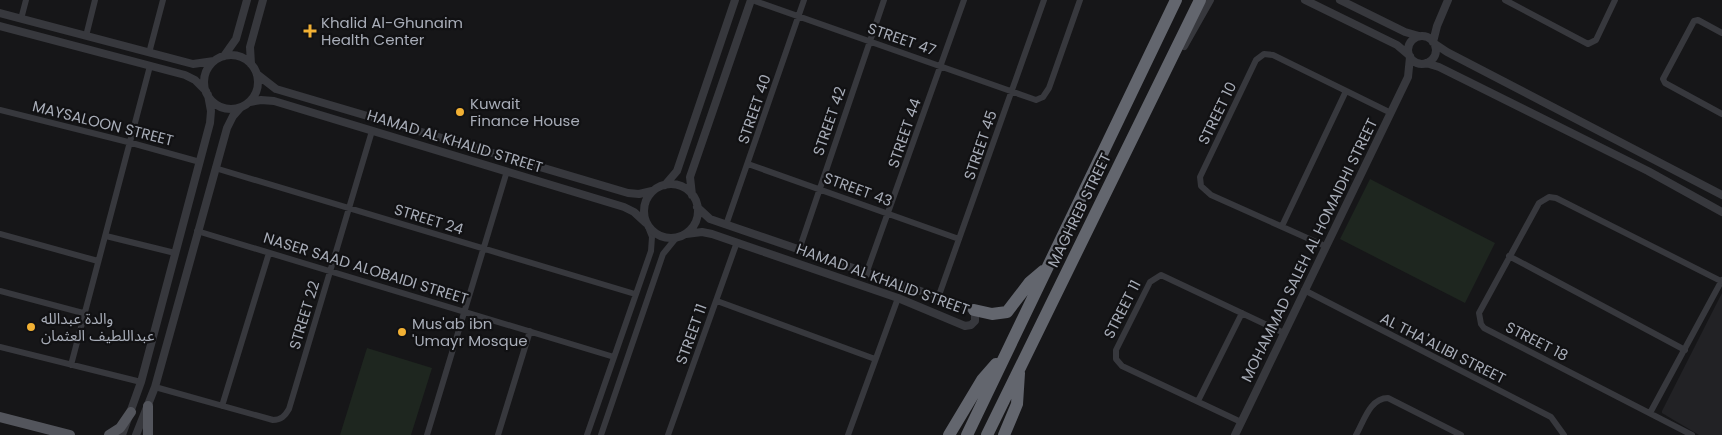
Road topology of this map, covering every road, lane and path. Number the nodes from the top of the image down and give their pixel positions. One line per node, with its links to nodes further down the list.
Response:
1 (26, 0): 24 (street)
2 (95, 0): 28 (street)
3 (163, 0): 34 (street)
4 (247, 0): 29 (street)
5 (263, 0): 31 (street)
6 (735, 0): 42 (street)
7 (751, 0): 22 (street, STREET 47); 45 (street)
8 (804, 0): 22 (street, STREET 40)
9 (884, 0): 32 (street, STREET 42)
10 (964, 0): 41 (street, STREET 44)
11 (1044, 0): 48 (street, STREET 45)
12 (1080, 0): 48 (street, STREET 47)
13 (1170, 0): 25 (street)
14 (1176, 0): 25 (highway, MAGHREB STREET)
15 (1200, 0): 54 (highway, MAGHREB STREET)
16 (1210, 0): 54 (street)
17 (1305, 0): 36 (street)
18 (1340, 0): 30 (street)
19 (1448, 0): 23 (street)
20 (1505, 0): 21 (street)
21 (1615, 0)
22 (798, 17): 32 (street, STREET 47); 66 (street, STREET 40)
23 (1440, 18): 30 (street); 33 (street)
24 (21, 19): 26 (street); 28 (street)
25 (1166, 20): 105 (highway, MAGHREB STREET)
26 (1, 21): 40 (street)
27 (1722, 32): 56 (street)
28 (86, 36): 34 (street)
29 (237, 36): 31 (street); 35 (street)
30 (1421, 36): 33 (street); 36 (street)
31 (252, 40): 39 (street)
32 (869, 41): 41 (street, STREET 47); 74 (street, STREET 42)
33 (1434, 43): 38 (street); 63 (street)
34 (149, 53): 37 (street)
35 (224, 56): 37 (street); 39 (street)
36 (1410, 56): 38 (street); 44 (street, MOHAMMAD SALEH AL HOMAIDHI STREET)
37 (214, 61): 49 (street)
38 (1424, 63): 44 (street, MOHAMMAD SALEH AL HOMAIDHI STREET); 71 (street)
39 (251, 64): 43 (street)
40 (150, 66): 49 (street); 60 (street)
41 (941, 66): 48 (street, STREET 47); 83 (street, STREET 44)
42 (711, 72): 45 (street); 46 (street)
43 (258, 75): 51 (street); 58 (street, HAMAD AL KHALID STREET)
44 (1408, 77): 55 (street, MOHAMMAD SALEH AL HOMAIDHI STREET)
45 (724, 78): 50 (street)
46 (704, 90): 50 (street); 65 (street)
47 (1346, 91): 55 (street, STREET 10); 86 (street); 86 (street, STREET 10)
48 (1011, 92): 92 (street, STREET 45)
49 (207, 93): 52 (street); 64 (street)
50 (718, 97): 67 (street)
51 (250, 102): 52 (street); 57 (street, HAMAD AL KHALID STREET)
52 (240, 108): 68 (street)
53 (0, 110): 60 (street, MAYSALOON STREET)
54 (1146, 112): 133 (highway, MAGHREB STREET)
55 (1391, 112): 94 (street, MOHAMMAD SALEH AL HOMAIDHI STREET)
56 (1722, 114)
57 (372, 130): 61 (street, HAMAD AL KHALID STREET); 81 (street, STREET 22)
58 (433, 135): 59 (street, HAMAD AL KHALID STREET); 61 (street)
59 (448, 139): 62 (street); 76 (street, HAMAD AL KHALID STREET)
60 (128, 142): 64 (street, MAYSALOON STREET); 90 (street)
61 (429, 148): 62 (street, HAMAD AL KHALID STREET)
62 (445, 152): 70 (street, HAMAD AL KHALID STREET)
63 (1654, 158): 69 (street); 71 (street)
64 (200, 162): 97 (street)
65 (680, 162): 67 (street); 73 (street)
66 (748, 164): 74 (street, STREET 43); 85 (street, STREET 40)
67 (694, 167): 77 (street)
68 (215, 168): 81 (street, STREET 24); 87 (street)
69 (1675, 170): 72 (street); 78 (street)
70 (507, 171): 80 (street, HAMAD AL KHALID STREET); 95 (street)
71 (1648, 172): 72 (street)
72 (1667, 182): 82 (street)
73 (665, 185): 75 (street); 77 (street)
74 (819, 188): 83 (street, STREET 43); 96 (street, STREET 42)
75 (652, 192): 76 (street, HAMAD AL KHALID STREET); 84 (street)
76 (628, 193): 80 (street)
77 (692, 195): 79 (street)
78 (1722, 196)
79 (697, 206): 85 (street, HAMAD AL KHALID STREET); 89 (street)
80 (624, 207): 84 (street, HAMAD AL KHALID STREET)
81 (349, 208): 95 (street, STREET 24); 106 (street, STREET 22)
82 (1722, 212)
83 (890, 214): 92 (street, STREET 43); 108 (street, STREET 44)
84 (647, 225): 91 (street); 99 (street)
85 (726, 225): 96 (street, HAMAD AL KHALID STREET)
86 (1282, 226): 94 (street, STREET 10)
87 (197, 231): 98 (street, NASER SAAD ALOBAIDI STREET); 122 (street)
88 (0, 234): 103 (street)
89 (686, 234): 91 (street); 93 (street, HAMAD AL KHALID STREET)
90 (106, 236): 97 (street); 103 (street)
91 (676, 238): 102 (street)
92 (960, 239): 115 (street, STREET 45)
93 (737, 242): 107 (street, HAMAD AL KHALID STREET); 116 (street, STREET 11)
94 (1325, 246): 111 (street, MOHAMMAD SALEH AL HOMAIDHI STREET)
95 (484, 249): 113 (street, STREET 24); 118 (street)
96 (799, 250): 101 (street, HAMAD AL KHALID STREET)
97 (175, 253): 117 (street)
98 (269, 253): 106 (street, NASER SAAD ALOBAIDI STREET); 140 (street)
99 (649, 255): 102 (street); 113 (street)
100 (1509, 256): 110 (street, STREET 18); 128 (street); 144 (street, STREET 18)
101 (825, 259): 104 (street, HAMAD AL KHALID STREET); 107 (street)
102 (661, 260): 137 (street)
103 (98, 261): 120 (street)
104 (842, 265): 108 (street, HAMAD AL KHALID STREET); 109 (street)
105 (1047, 268): 119 (highway); 131 (highway, MAGHREB STREET)
106 (330, 271): 118 (street, NASER SAAD ALOBAIDI STREET); 140 (street, STREET 22)
107 (820, 271): 109 (street, HAMAD AL KHALID STREET)
108 (866, 274): 115 (street, HAMAD AL KHALID STREET)
109 (838, 277): 114 (street, HAMAD AL KHALID STREET)
110 (1722, 280): 128 (street, STREET 18)
111 (1304, 290): 126 (street, MOHAMMAD SALEH AL HOMAIDHI STREET); 166 (street, AL THA'ALIBI STREET)
112 (0, 291): 120 (street)
113 (635, 294): 129 (street)
114 (898, 298): 119 (street, HAMAD AL KHALID STREET); 130 (street)
115 (938, 298): 119 (street, HAMAD AL KHALID STREET)
116 (717, 300): 130 (street); 157 (street, STREET 11)
117 (161, 307): 122 (street); 123 (street)
118 (464, 310): 125 (street, NASER SAAD ALOBAIDI STREET); 153 (street)
119 (974, 310)
120 (83, 313): 132 (street)
121 (1242, 313): 126 (street, STREET 11); 138 (street); 138 (street, STREET 11)
122 (175, 314): 124 (street)
123 (155, 326): 124 (street); 134 (street)
124 (170, 331): 135 (street)
125 (530, 331): 129 (street, NASER SAAD ALOBAIDI STREET); 154 (street)
126 (1284, 333): 146 (street, MOHAMMAD SALEH AL HOMAIDHI STREET)
127 (0, 347): 132 (street)
128 (1685, 350): 144 (street, STREET 18)
129 (614, 357): 136 (street)
130 (875, 359): 158 (street)
131 (1002, 360): 159 (highway); 160 (highway, MAGHREB STREET)
132 (71, 365): 134 (street)
133 (1019, 370): 161 (highway, MAGHREB STREET); 162 (highway)
134 (141, 382): 143 (street)
135 (155, 387): 139 (street); 140 (street)
136 (602, 391): 137 (street); 141 (street)
137 (614, 398): 142 (street)
138 (1198, 401): 146 (street, STREET 11)
139 (148, 406): 151 (street); 152 (main road)
140 (222, 406)
141 (597, 406): 142 (street); 155 (street)
142 (609, 411): 156 (street)
143 (131, 412): 149 (main road); 150 (street)
144 (1650, 413): 147 (street, STREET 18)
145 (0, 417): 148 (main road)
146 (1241, 422): 163 (street, MOHAMMAD SALEH AL HOMAIDHI STREET)
147 (1678, 432): 167 (street, STREET 18)
148 (70, 435)
149 (109, 435)
150 (122, 435)
151 (136, 435)
152 (148, 435)
153 (427, 435)
154 (498, 435)
155 (587, 435)
156 (601, 435)
157 (668, 435)
158 (848, 435)
159 (949, 435)
160 (967, 435)
161 (988, 435)
162 (1004, 435)
163 (1235, 435)
164 (1356, 435): 165 (street)
165 (1461, 435)
166 (1564, 435)
167 (1692, 435)

